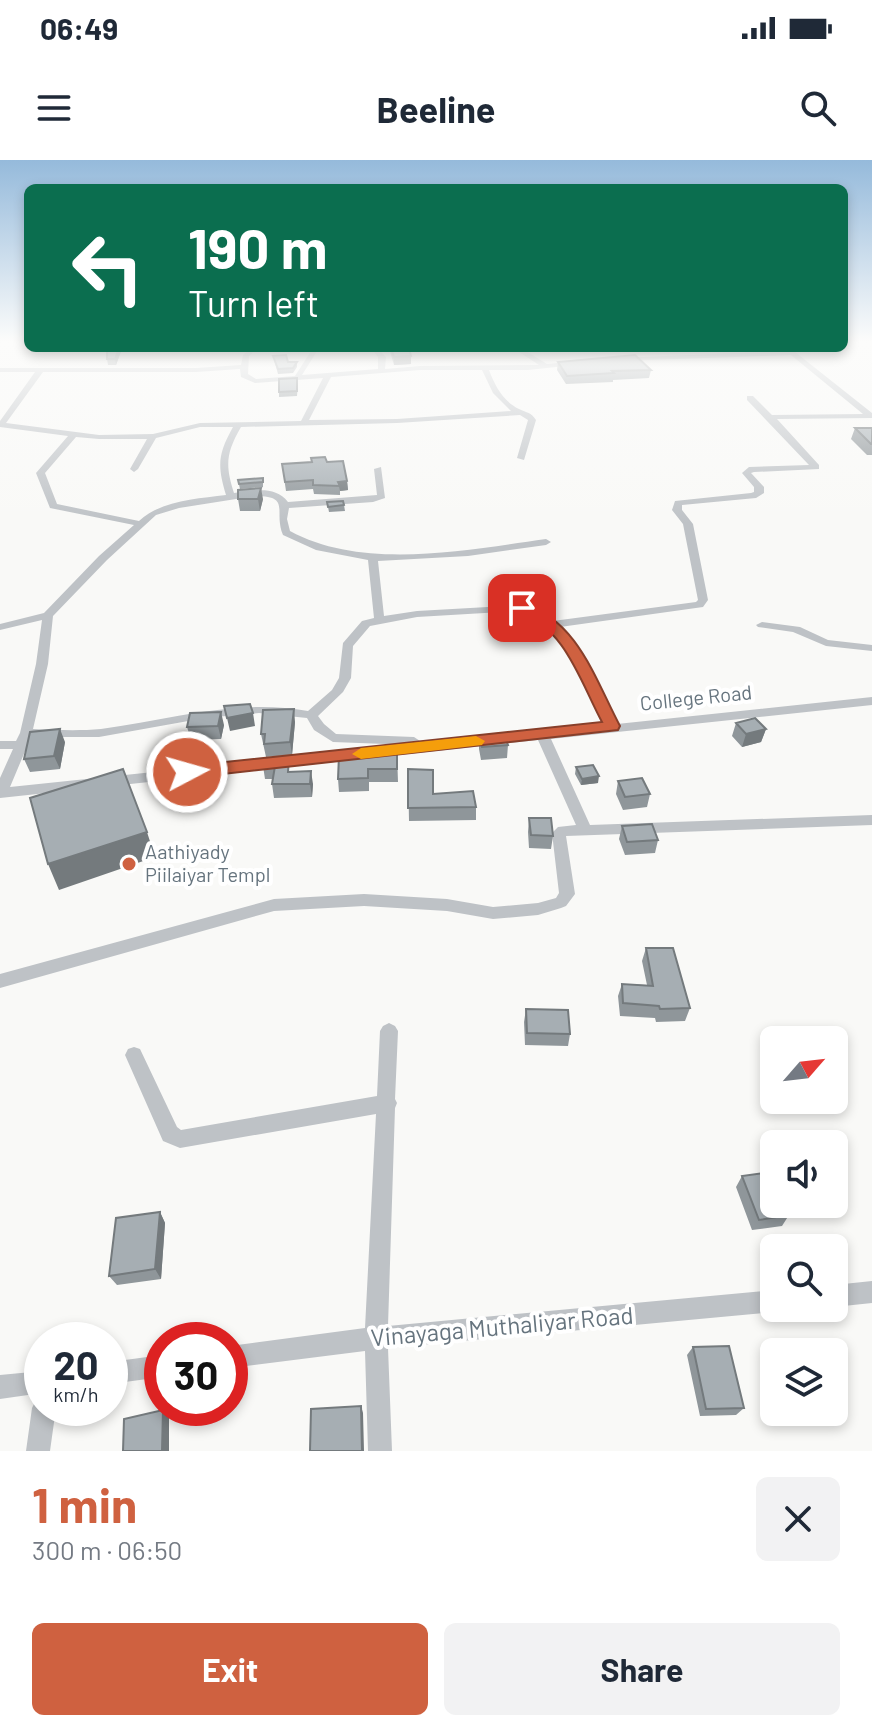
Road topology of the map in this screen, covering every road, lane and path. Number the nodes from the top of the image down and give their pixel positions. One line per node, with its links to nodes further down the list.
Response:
1 (17, 402): 11 (street)
2 (314, 402): 9 (street)
3 (506, 402): 6 (street)
4 (754, 402): 8 (street)
5 (854, 402): 7 (street)
6 (519, 413): 9 (street); 14 (street)
7 (872, 416): 8 (street)
8 (770, 417): 24 (street)
9 (305, 421): 10 (street)
10 (239, 423): 13 (street); 17 (street)
11 (0, 425): 12 (street)
12 (75, 433): 13 (street); 19 (street)
13 (153, 436): 15 (street)
14 (521, 458)
15 (134, 469)
16 (378, 469): 18 (street)
17 (231, 497): 18 (street); 19 (street)
18 (285, 505): 21 (street)
19 (142, 524): 22 (street)
20 (546, 542): 21 (street)
21 (373, 558): 23 (street)
22 (48, 615): 26 (street); 32 (street)
23 (379, 618): 24 (street); 29 (street)
24 (554, 624): 30 (street)
25 (762, 625): 27 (street)
26 (0, 627)
27 (872, 648)
28 (872, 701): 30 (street, College Road)
29 (311, 715): 32 (street); 34 (street)
30 (612, 726): 31 (street, College Road)
31 (542, 734): 34 (street, College Road); 37 (street)
32 (23, 739): 33 (street); 35 (street)
33 (0, 745)
34 (434, 746): 35 (street, College Road)
35 (0, 792)
36 (872, 820): 37 (street)
37 (585, 830): 38 (street)
38 (0, 981)
39 (389, 1031): 41 (street)
40 (134, 1055): 41 (street)
41 (388, 1103): 45 (street)
42 (872, 1292): 43 (street)
43 (848, 1295)
44 (760, 1302): 45 (street, Vinayaga Muthaliyar Road)
45 (376, 1338): 46 (street, Vinayaga Muthaliyar Road); 51 (street)
46 (248, 1355)
47 (24, 1384): 48 (street)
48 (0, 1387)
49 (41, 1426): 50 (street)
50 (38, 1451)
51 (380, 1451)

